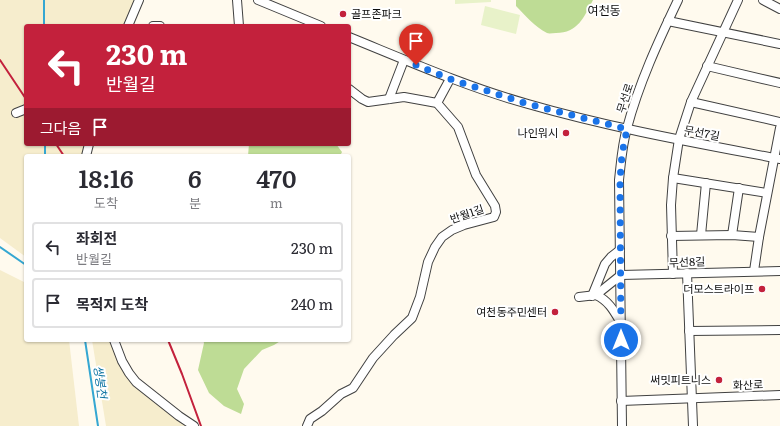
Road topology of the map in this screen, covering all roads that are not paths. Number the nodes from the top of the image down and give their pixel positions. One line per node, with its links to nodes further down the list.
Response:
1 (140, 0): 9 (street)
2 (237, 0): 10 (street)
3 (258, 0): 11 (street)
4 (678, 0): 8 (street, 무선로)
5 (738, 0): 12 (street)
6 (763, 0): 7 (street)
7 (780, 9)
8 (668, 21): 12 (street); 27 (street, 무선로)
9 (129, 24)
10 (239, 24)
11 (317, 24)
12 (722, 32): 14 (street); 16 (street)
13 (351, 38): 15 (street, 무선7길)
14 (780, 44)
15 (404, 60): 17 (street, 무선7길); 20 (street)
16 (707, 66): 18 (street); 21 (street)
17 (450, 79): 22 (street); 27 (street, 무선7길)
18 (780, 83)
19 (351, 91): 20 (street)
20 (389, 99): 22 (street)
21 (691, 102): 25 (street); 28 (street)
22 (438, 103): 54 (street, 반월1길)
23 (24, 110): 24 (street)
24 (16, 113)
25 (780, 122)
26 (780, 128): 29 (street)
27 (627, 129): 28 (street, 무선7길); 38 (street, 무선로)
28 (679, 139): 29 (street, 무선7길); 30 (street)
29 (777, 159): 33 (street)
30 (673, 178): 31 (street); 36 (street)
31 (706, 183): 32 (street); 34 (street)
32 (739, 188): 33 (street); 35 (street)
33 (767, 193): 37 (street)
34 (701, 235): 35 (street); 36 (street)
35 (732, 235): 37 (street)
36 (672, 236): 42 (street)
37 (759, 237): 40 (street)
38 (620, 250): 43 (street, 무선로); 44 (street)
39 (780, 271): 40 (street, 무선8길)
40 (754, 272): 41 (street, 무선8길)
41 (687, 273): 42 (street, 무선8길); 48 (street)
42 (673, 274): 43 (street, 무선8길)
43 (621, 275): 44 (street); 46 (street, 무선로)
44 (594, 295): 45 (street); 46 (street)
45 (579, 297)
46 (621, 324): 52 (street, 무선로)
47 (780, 330): 48 (street)
48 (689, 331): 51 (street)
49 (115, 342): 53 (street)
50 (780, 395): 51 (street, 화산로)
51 (692, 398): 52 (street, 화산로); 56 (street)
52 (621, 401): 55 (street, 무선로)
53 (194, 426)
54 (307, 426)
55 (622, 426)
56 (693, 426)

